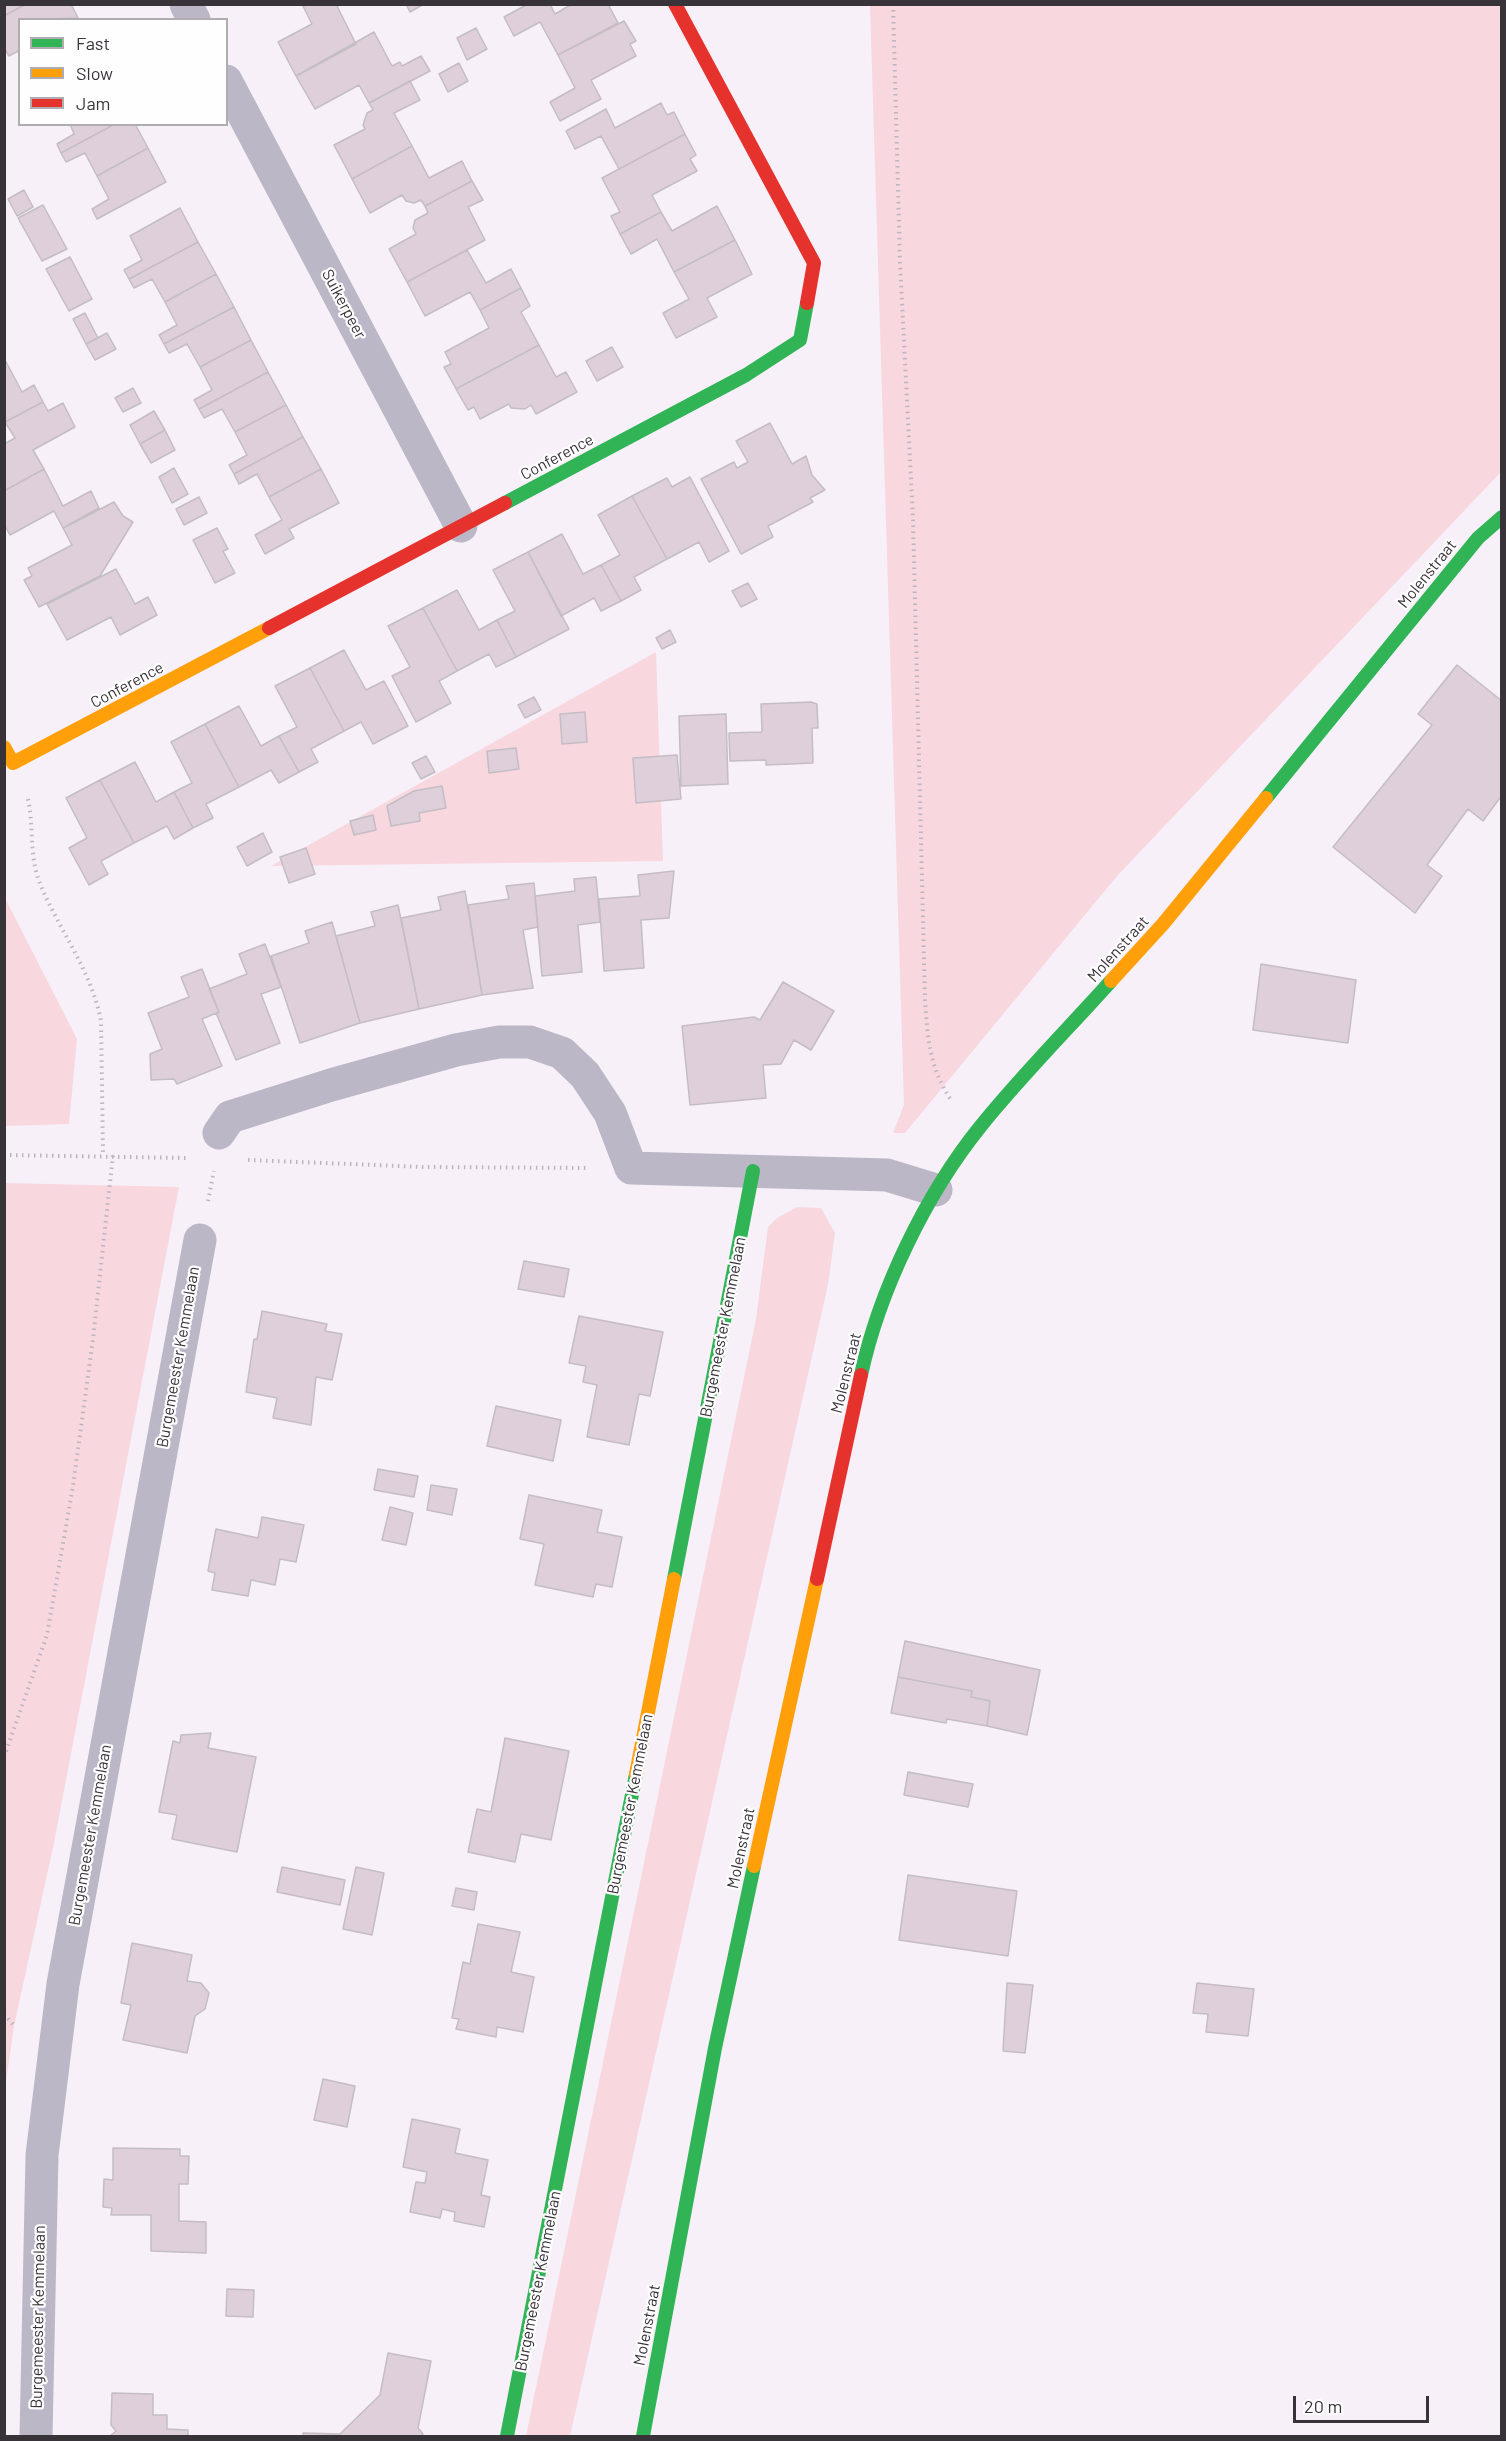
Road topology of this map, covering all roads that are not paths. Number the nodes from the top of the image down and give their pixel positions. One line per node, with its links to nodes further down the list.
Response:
1 (186, 4): 3 (street)
2 (675, 4): 6 (street, Conference)
3 (193, 18)
4 (228, 85): 6 (street, Suikerpeer)
5 (1502, 517): 10 (street, Molenstraat)
6 (461, 526): 7 (street, Conference)
7 (4, 747)
8 (219, 1133): 9 (street)
9 (753, 1171): 10 (street); 13 (street, Burgemeester Kemmelaan)
10 (936, 1190): 14 (street, Molenstraat)
11 (200, 1240): 12 (street, Burgemeester Kemmelaan)
12 (36, 2436)
13 (507, 2436)
14 (643, 2436)

